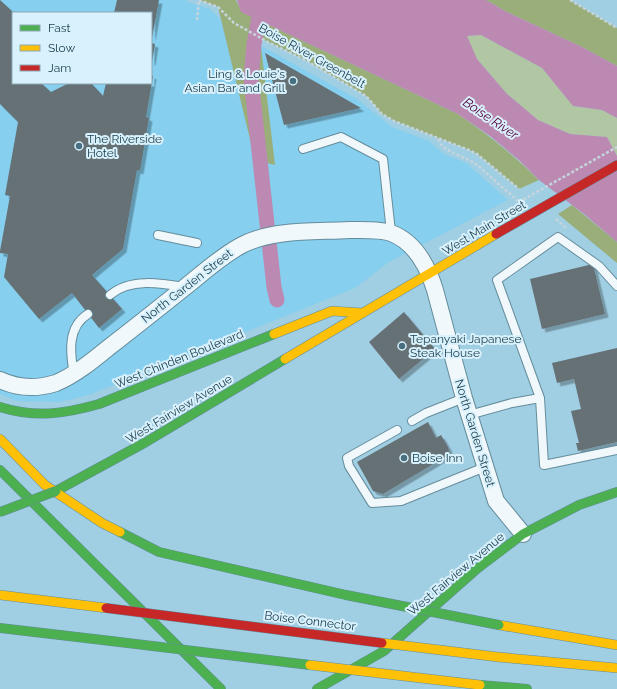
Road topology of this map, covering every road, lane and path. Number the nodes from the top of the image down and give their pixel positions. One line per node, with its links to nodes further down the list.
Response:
1 (199, 0): 3 (path); 5 (path, Boise River Greenbelt)
2 (570, 0): 4 (path)
3 (197, 20)
4 (617, 28)
5 (438, 138): 6 (path, Boise River Greenbelt, bridge); 9 (path, Boise River Greenbelt)
6 (617, 147)
7 (303, 149): 10 (lane)
8 (617, 165): 13 (main road, West Main Street)
9 (519, 189)
10 (391, 232): 13 (street, North Garden Street); 15 (street, North Garden Street)
11 (158, 235): 12 (lane)
12 (197, 243)
13 (430, 273): 17 (main road, West Main Street); 21 (street, North Garden Street)
14 (617, 286): 22 (lane)
15 (184, 287): 16 (lane); 19 (street, North Garden Street)
16 (110, 295)
17 (364, 313): 23 (main road, West Chinden Boulevard); 32 (main road, West Fairview Avenue, bridge)
18 (88, 314): 19 (lane)
19 (74, 374): 20 (street, North Garden Street)
20 (0, 380)
21 (464, 398): 24 (street, North Garden Street); 25 (lane)
22 (540, 398): 24 (lane); 28 (lane)
23 (0, 407)
24 (469, 415): 29 (street, North Garden Street)
25 (412, 421)
26 (397, 430): 29 (lane)
27 (0, 439): 36 (main road, bridge)
28 (617, 450)
29 (485, 467): 33 (street, North Garden Street)
30 (0, 470): 38 (main road)
31 (617, 492): 33 (main road, West Fairview Avenue)
32 (0, 512)
33 (523, 534): 39 (main road, West Fairview Avenue)
34 (0, 595): 37 (main road, Boise Connector, bridge)
35 (0, 628): 40 (main road, bridge)
36 (617, 646)
37 (617, 668)
38 (221, 689)
39 (317, 689)
40 (527, 689)

